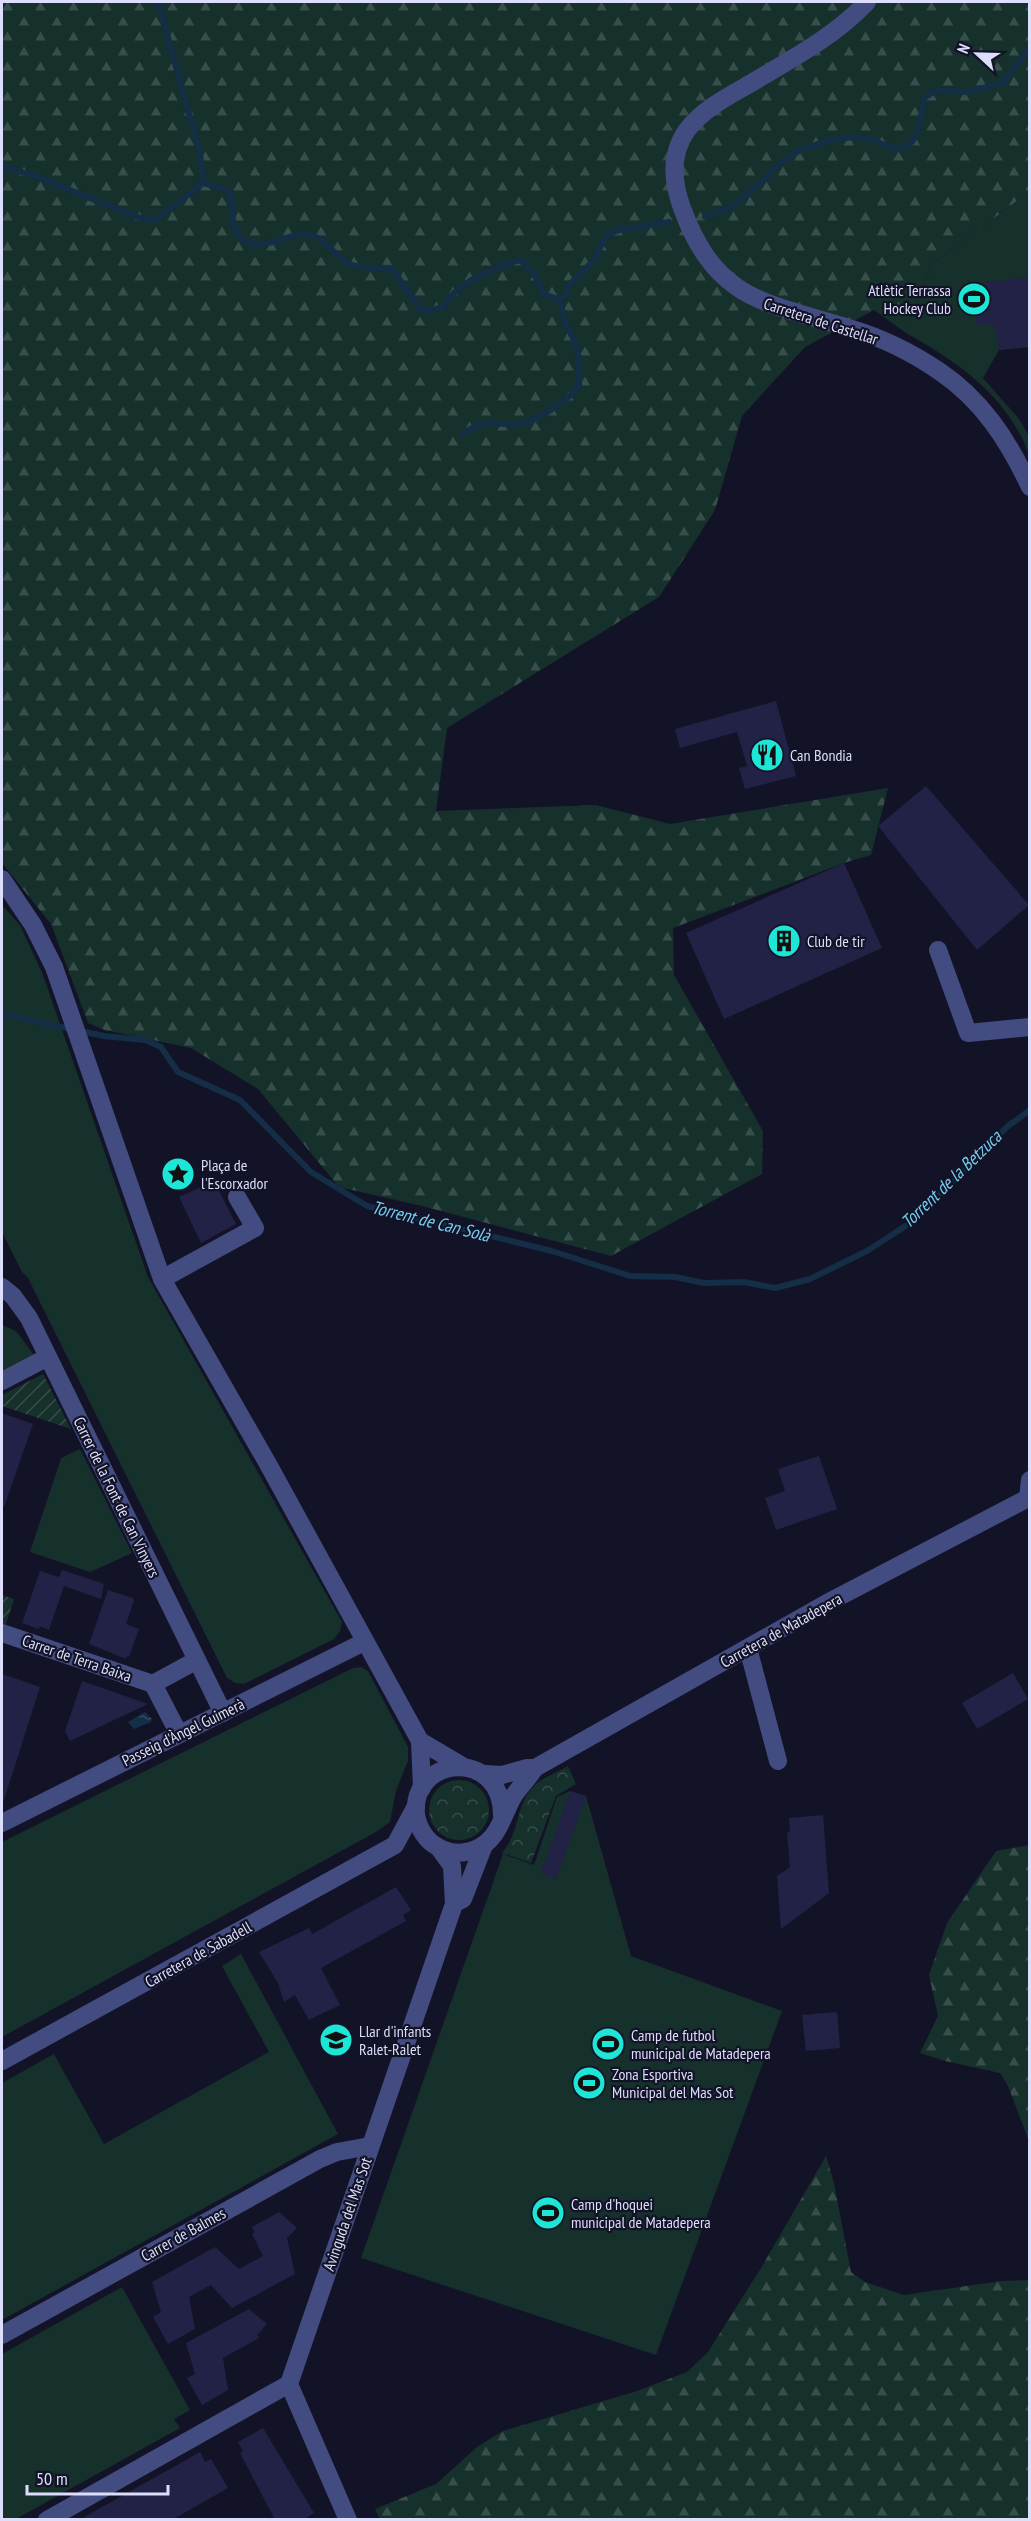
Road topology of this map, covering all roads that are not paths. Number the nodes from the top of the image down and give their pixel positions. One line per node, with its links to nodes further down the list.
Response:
1 (867, 2): 2 (street, Carretera de Castellar)
2 (1029, 487)
3 (2, 879): 7 (street)
4 (938, 950): 5 (street)
5 (1029, 1027)
6 (237, 1197): 7 (street)
7 (162, 1279): 13 (street)
8 (5, 1295): 9 (street, Carrer de la Font de Can Vinyers)
9 (48, 1357): 10 (street); 15 (street, Carrer de la Font de Can Vinyers)
10 (2, 1381)
11 (1029, 1491): 14 (street, Carretera de Matadepera)
12 (2, 1633): 16 (street, Carrer de Terra Baixa)
13 (364, 1642): 17 (street, Passeig d'Àngel Guimerà); 19 (street)
14 (748, 1648): 20 (street); 22 (street, Carretera de Matadepera)
15 (197, 1660): 16 (street, Carrer de Terra Baixa); 17 (street, Carrer de la Font de Can Vinyers)
16 (153, 1684): 18 (street, Carrer de Terra Baixa)
17 (223, 1713): 18 (street, Passeig d'Àngel Guimerà)
18 (179, 1734): 26 (street, Passeig d'Àngel Guimerà)
19 (420, 1741): 21 (street); 24 (street)
20 (778, 1761)
21 (464, 1767): 23 (street); 24 (street)
22 (535, 1768): 23 (street); 25 (street)
23 (485, 1774): 25 (street)
24 (419, 1796): 27 (street); 28 (street)
25 (502, 1816): 29 (street)
26 (2, 1823)
27 (395, 1845): 28 (street, Carretera de Sabadell); 31 (street, Carretera de Sabadell)
28 (435, 1845): 29 (street); 30 (street, Avinguda del Mas Sot)
29 (484, 1845): 30 (street, Avinguda del Mas Sot)
30 (454, 1904): 32 (street, Avinguda del Mas Sot)
31 (2, 2061)
32 (370, 2146): 33 (street, Carrer de Balmes); 34 (street, Avinguda del Mas Sot)
33 (2, 2335)
34 (289, 2384): 35 (street); 36 (street)
35 (345, 2518)
36 (47, 2520)

